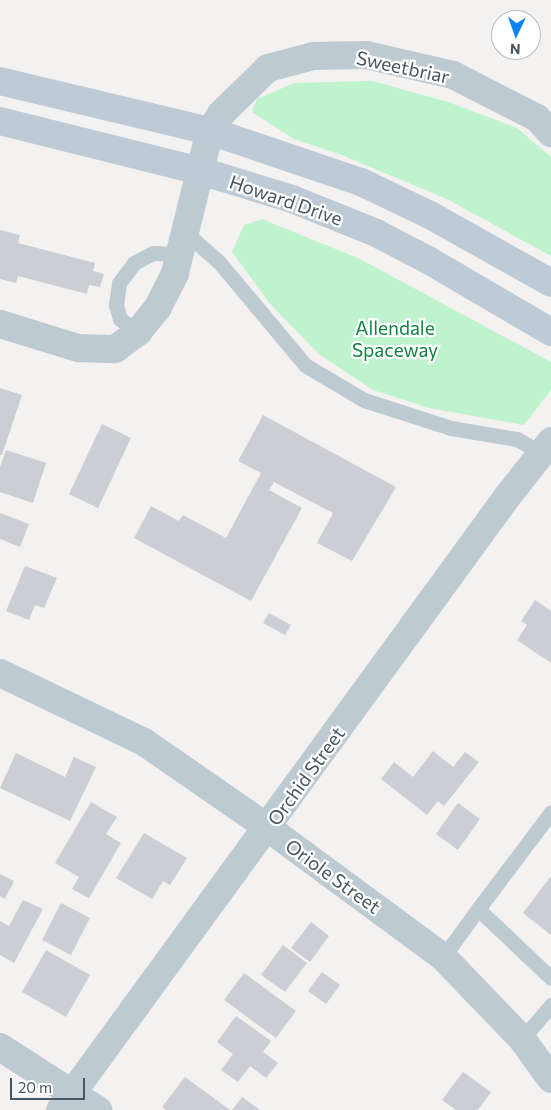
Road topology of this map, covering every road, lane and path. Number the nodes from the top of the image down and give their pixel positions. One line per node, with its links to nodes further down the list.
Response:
1 (0, 81): 3 (main road)
2 (0, 121): 5 (main road, Howard Drive)
3 (210, 132): 4 (street, Sweetbriar); 5 (street); 7 (main road)
4 (551, 133)
5 (201, 171): 6 (street); 10 (main road, Howard Drive)
6 (184, 244): 9 (street); 9 (lane); 11 (lane)
7 (551, 283)
8 (0, 324): 9 (street)
9 (138, 332)
10 (551, 332)
11 (546, 447): 14 (street, Orchid Street)
12 (0, 673): 14 (street, Oriole Street)
13 (551, 812): 15 (lane)
14 (268, 828): 16 (street, Oriole Street); 22 (street, Orchid Street)
15 (478, 909): 16 (lane); 17 (lane)
16 (443, 957): 19 (street, Oriole Street)
17 (551, 978)
18 (551, 1005): 19 (lane)
19 (522, 1039): 21 (street, Oriole Street)
20 (0, 1048): 22 (street)
21 (551, 1079)
22 (67, 1101): 23 (street)
23 (98, 1110)

